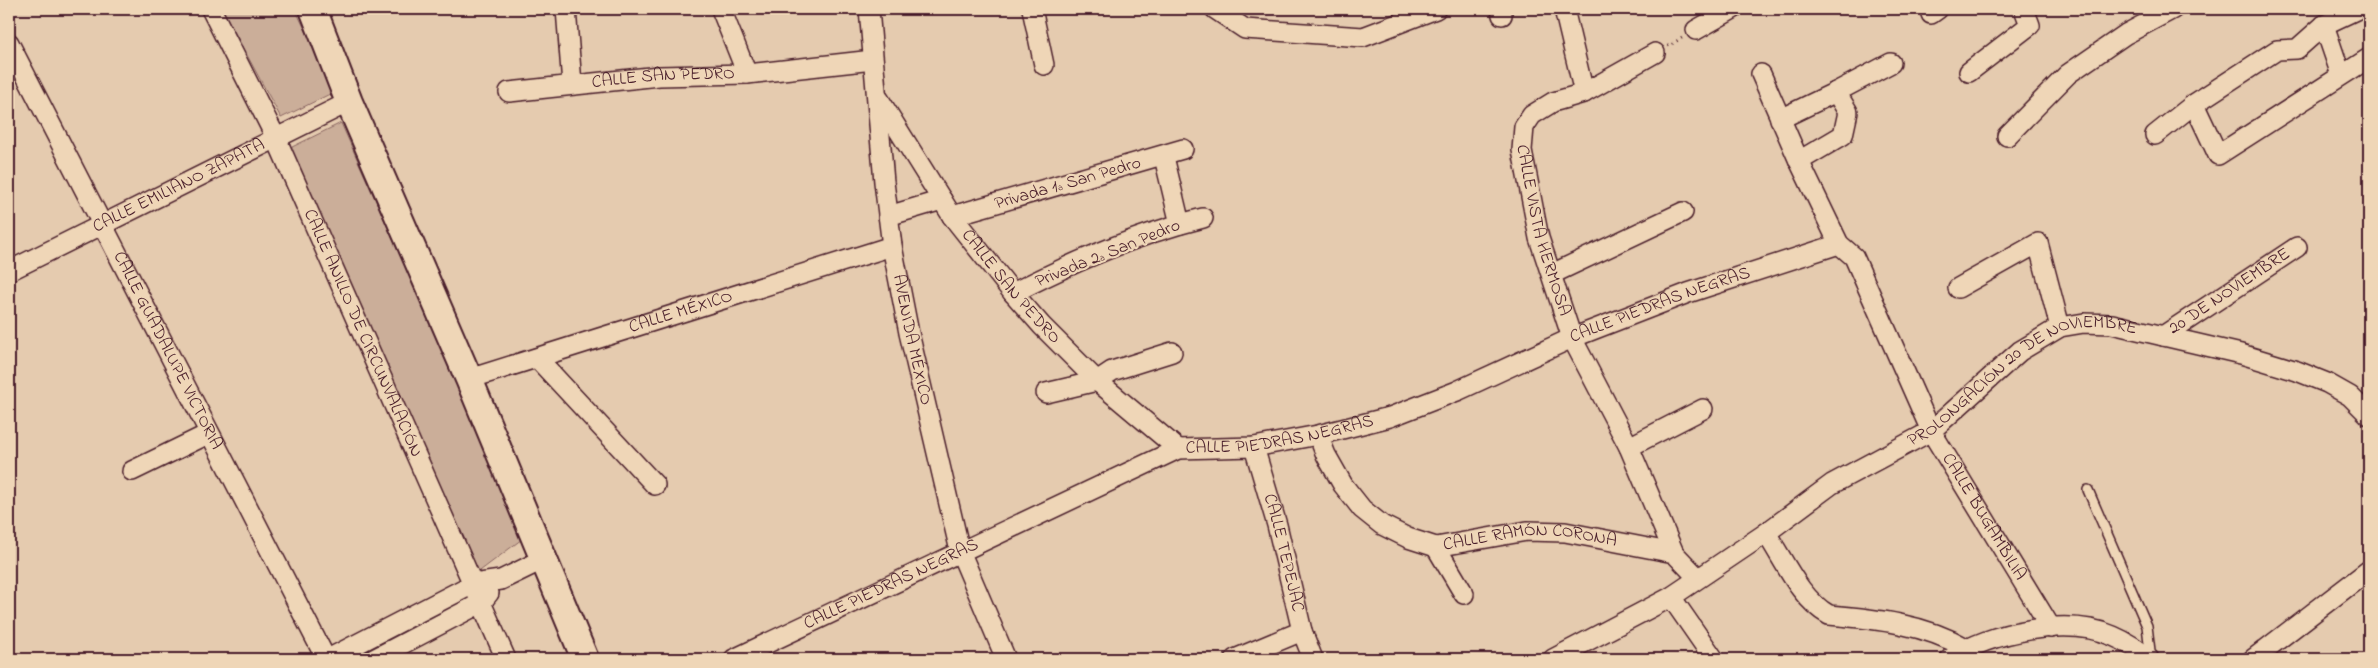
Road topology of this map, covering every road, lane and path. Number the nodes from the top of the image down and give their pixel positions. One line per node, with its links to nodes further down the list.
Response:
1 (211, 9): 36 (street, CALLE ANILLO DE CIRCUNVALACIÓN)
2 (313, 9): 31 (street)
3 (566, 9): 26 (street)
4 (721, 9): 23 (street)
5 (869, 9): 19 (street, AVENIDA MÉXICO)
6 (1032, 9): 21 (street)
7 (1215, 9): 8 (street)
8 (1436, 9)
9 (1564, 9): 29 (street)
10 (1733, 9): 15 (street)
11 (2024, 9): 22 (street)
12 (2173, 9): 34 (street)
13 (2358, 9): 14 (street)
14 (2324, 25): 25 (street); 32 (street)
15 (1696, 30): 17 (path)
16 (9, 43): 45 (street, CALLE GUADALUPE VICTORIA)
17 (1655, 53): 29 (street, CALLE VISTA HERMOSA)
18 (2369, 58): 25 (street)
19 (873, 60): 23 (street, CALLE SAN PEDRO); 30 (street, AVENIDA MÉXICO)
20 (1891, 63): 28 (street)
21 (1044, 65)
22 (1969, 72)
23 (747, 74): 26 (street, CALLE SAN PEDRO)
24 (1761, 74): 33 (street, CALLE BUGAMBILIA)
25 (2341, 76): 32 (street)
26 (572, 84): 27 (street, CALLE SAN PEDRO)
27 (509, 92)
28 (1836, 92): 33 (street); 39 (street)
29 (1584, 93): 51 (street, CALLE VISTA HERMOSA)
30 (876, 95): 40 (street, CALLE SAN PEDRO); 42 (street, AVENIDA MÉXICO)
31 (349, 102): 36 (street, CALLE EMILIANO ZAPATA); 59 (street)
32 (2194, 104): 35 (street)
33 (1780, 119): 39 (street, CALLE BUGAMBILIA)
34 (2007, 136)
35 (2155, 136)
36 (276, 138): 45 (street, CALLE EMILIANO ZAPATA); 81 (street, CALLE ANILLO DE CIRCUNVALACIÓN)
37 (1183, 149): 38 (street, Privada 1ª San Pedro)
38 (1164, 157): 43 (street, Privada 1ª San Pedro); 46 (street)
39 (1799, 161): 47 (street, CALLE BUGAMBILIA)
40 (942, 200): 42 (street); 43 (street, CALLE SAN PEDRO)
41 (1682, 212): 51 (street)
42 (888, 216): 48 (street, AVENIDA MÉXICO)
43 (952, 216): 53 (street, CALLE SAN PEDRO)
44 (1203, 218): 46 (street, Privada 2ª San Pedro)
45 (102, 222): 50 (street, CALLE EMILIANO ZAPATA); 65 (street, CALLE GUADALUPE VICTORIA)
46 (1180, 224): 53 (street, Privada 2ª San Pedro)
47 (1839, 244): 56 (street, CALLE PIEDRAS NEGRAS); 64 (street, CALLE BUGAMBILIA)
48 (892, 246): 58 (street, CALLE MÉXICO); 75 (street, AVENIDA MÉXICO)
49 (2297, 247): 55 (street, 20 DE NOVIEMBRE)
50 (9, 270)
51 (1552, 274): 56 (street, CALLE VISTA HERMOSA)
52 (1958, 288): 54 (street)
53 (1013, 293): 60 (street, CALLE SAN PEDRO)
54 (2060, 327): 55 (street, PROLONGACIÓN 20 DE NOVIEMBRE); 64 (street, PROLONGACIÓN 20 DE NOVIEMBRE)
55 (2162, 336): 63 (street, PROLONGACIÓN 20 DE NOVIEMBRE)
56 (1572, 338): 66 (street, CALLE PIEDRAS NEGRAS); 68 (street, CALLE VISTA HERMOSA)
57 (1172, 352): 60 (street)
58 (537, 358): 59 (street, CALLE MÉXICO); 71 (street)
59 (469, 379): 77 (street)
60 (1097, 381): 61 (street); 69 (street, CALLE SAN PEDRO)
61 (1046, 392)
62 (1703, 409): 68 (street)
63 (2369, 415)
64 (1931, 431): 73 (street, PROLONGACIÓN 20 DE NOVIEMBRE); 85 (street, CALLE BUGAMBILIA)
65 (208, 434): 70 (street); 88 (street, CALLE GUADALUPE VICTORIA)
66 (1318, 435): 67 (street, CALLE PIEDRAS NEGRAS); 74 (street, CALLE RAMÓN CORONA)
67 (1254, 446): 69 (street, CALLE PIEDRAS NEGRAS); 86 (street, CALLE TEPEJAC)
68 (1629, 447): 76 (street, CALLE VISTA HERMOSA)
69 (1178, 449): 75 (street, CALLE PIEDRAS NEGRAS)
70 (132, 471)
71 (655, 485)
72 (2088, 490): 99 (lane)
73 (1766, 533): 79 (street, PROLONGACIÓN 20 DE NOVIEMBRE); 87 (street)
74 (1436, 547): 76 (street, CALLE RAMÓN CORONA); 82 (street)
75 (960, 551): 92 (street, CALLE PIEDRAS NEGRAS); 93 (street, AVENIDA MÉXICO)
76 (1674, 553): 79 (street, CALLE VISTA HERMOSA)
77 (542, 560): 80 (street); 91 (street)
78 (2369, 570): 100 (street)
79 (1698, 578): 83 (street, PROLONGACIÓN 20 DE NOVIEMBRE)
80 (501, 580): 81 (street); 84 (street)
81 (473, 584): 84 (street, CALLE ANILLO DE CIRCUNVALACIÓN); 88 (street)
82 (1464, 594)
83 (1671, 597): 96 (street, PROLONGACIÓN 20 DE NOVIEMBRE); 97 (street)
84 (481, 603): 89 (street); 90 (street, CALLE ANILLO DE CIRCUNVALACIÓN)
85 (2051, 628): 87 (street); 99 (street)
86 (1302, 631): 94 (street); 95 (street, CALLE TEPEJAC)
87 (1966, 648): 98 (street)
88 (327, 659)
89 (374, 659)
90 (506, 659)
91 (585, 659)
92 (734, 659)
93 (1006, 659)
94 (1235, 659)
95 (1313, 659)
96 (1553, 659)
97 (1714, 659)
98 (1950, 659)
99 (2150, 659)
100 (2253, 659)

